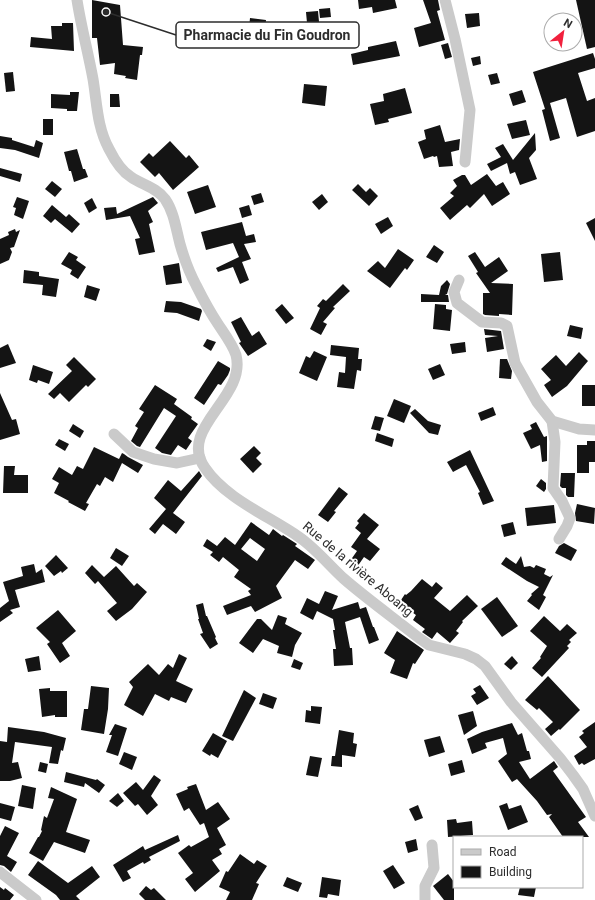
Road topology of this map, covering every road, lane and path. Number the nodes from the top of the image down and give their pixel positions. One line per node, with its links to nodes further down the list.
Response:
1 (77, 0): 8 (street)
2 (445, 0): 3 (street)
3 (465, 162)
4 (459, 280): 5 (street)
5 (552, 421): 6 (street); 9 (street)
6 (595, 430)
7 (114, 434): 8 (street)
8 (200, 458): 10 (street, Rue de la rivière Aboang)
9 (559, 538)
10 (595, 816)
11 (432, 845): 14 (street)
12 (0, 872): 13 (street)
13 (36, 900)
14 (425, 900)

